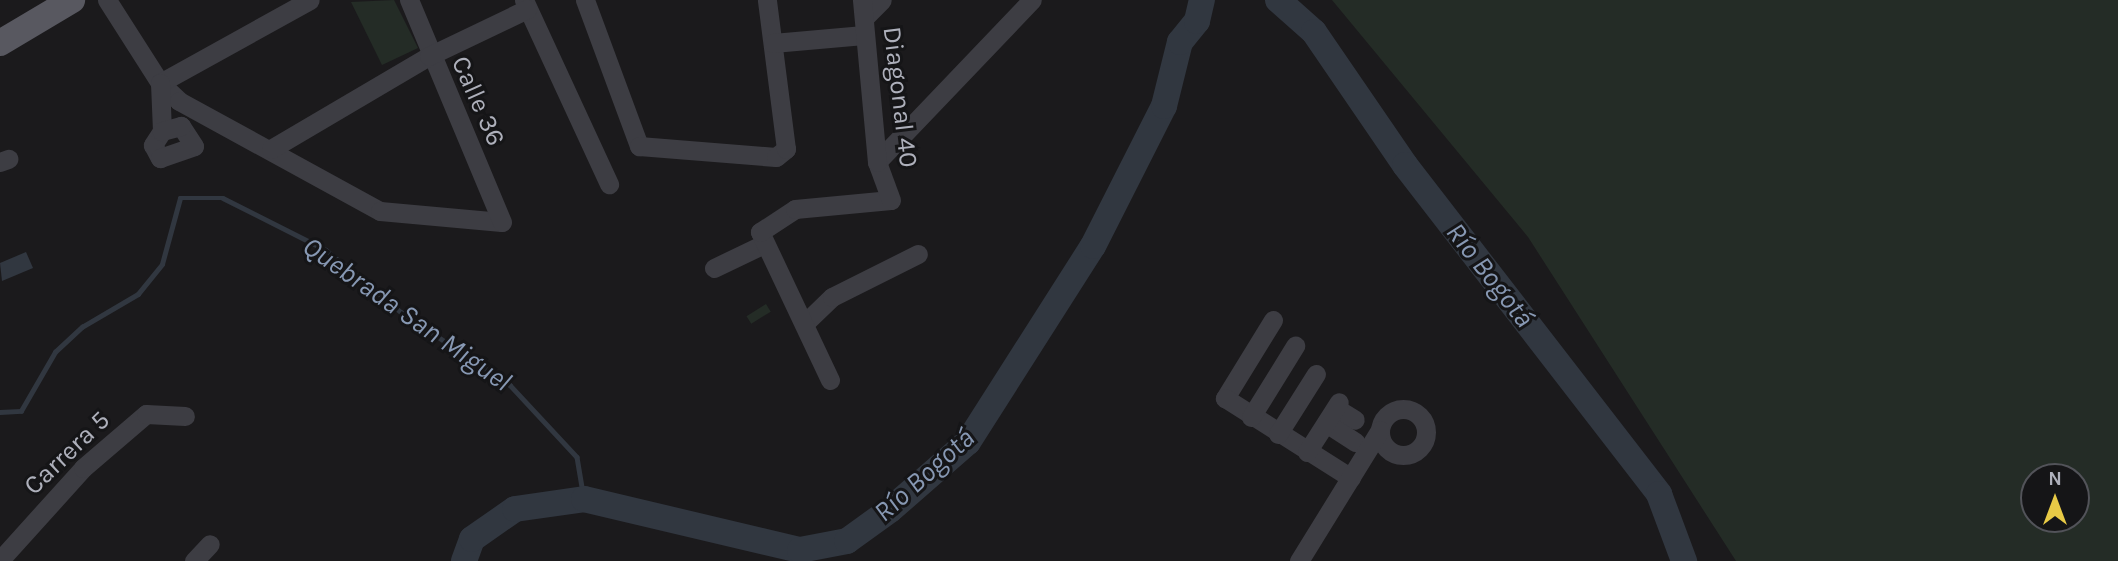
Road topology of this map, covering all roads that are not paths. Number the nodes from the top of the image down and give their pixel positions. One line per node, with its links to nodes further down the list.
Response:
1 (38, 0): 12 (main road)
2 (72, 0): 13 (main road)
3 (107, 0): 16 (street)
4 (310, 0): 16 (street)
5 (409, 0): 15 (street, Calle 36)
6 (585, 0): 14 (street)
7 (767, 0): 14 (street)
8 (882, 0): 11 (street)
9 (1032, 0): 19 (street)
10 (525, 4): 15 (street); 20 (street)
11 (863, 18): 14 (street); 19 (street, Diagonal 40)
12 (0, 24)
13 (0, 43)
14 (773, 43)
15 (429, 56): 18 (street); 18 (street, Calle 36)
16 (160, 83): 17 (street); 18 (street)
17 (162, 131)
18 (271, 149)
19 (877, 162): 21 (street, Diagonal 40)
20 (609, 184)
21 (762, 245): 23 (street); 25 (street)
22 (918, 254): 25 (street)
23 (714, 268)
24 (1272, 320): 31 (street)
25 (804, 324): 28 (street)
26 (1295, 346): 31 (street)
27 (1317, 374): 34 (street)
28 (830, 380)
29 (1333, 411): 32 (street); 35 (street); 36 (street)
30 (185, 416): 39 (street, Carrera 5)
31 (1251, 418): 34 (street)
32 (1355, 421)
33 (1380, 430): 37 (street)
34 (1279, 434): 36 (street)
35 (1355, 442)
36 (1307, 452): 37 (street)
37 (1351, 478): 41 (street)
38 (209, 544): 40 (street)
39 (0, 560)
40 (194, 561)
41 (1299, 561)

